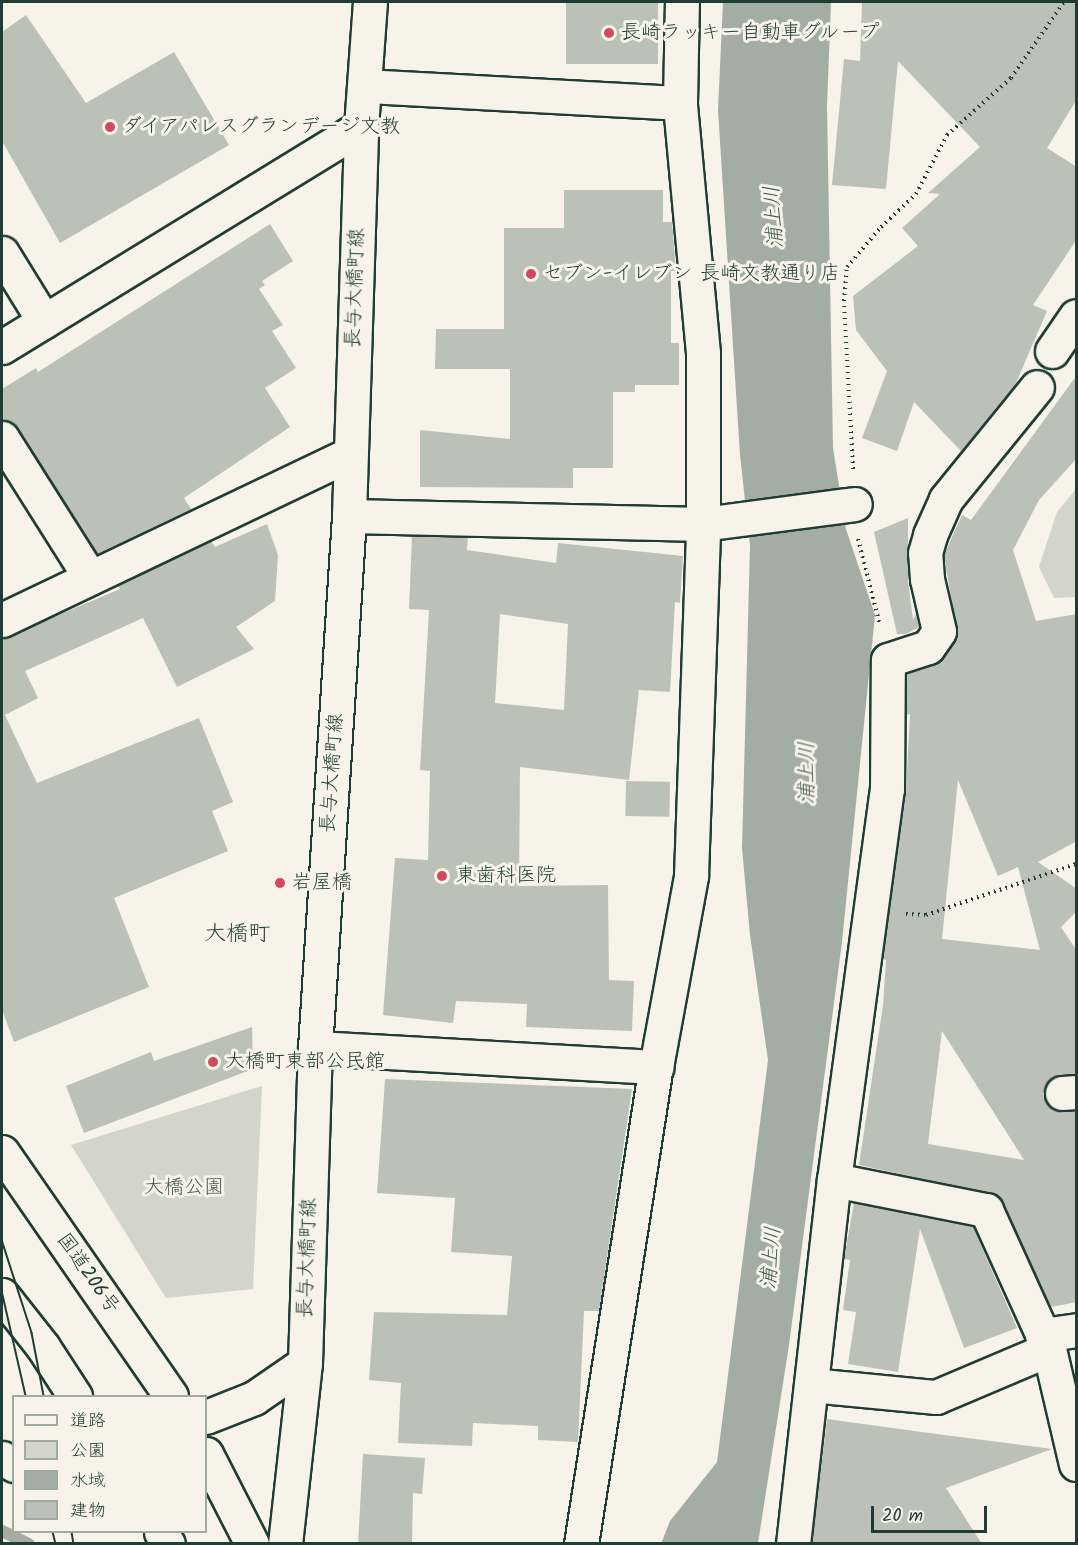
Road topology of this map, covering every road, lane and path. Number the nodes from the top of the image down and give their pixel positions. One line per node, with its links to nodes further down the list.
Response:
1 (370, 2): 4 (main road, 長与大橋町線)
2 (682, 2): 5 (main road)
3 (1064, 2): 15 (path)
4 (366, 86): 5 (main road); 6 (main road, 長与大橋町線)
5 (680, 103): 17 (main road)
6 (361, 127): 9 (main road); 14 (main road, 長与大橋町線)
7 (2, 253): 9 (main road)
8 (1077, 316): 11 (main road)
9 (44, 321): 10 (main road)
10 (2, 347)
11 (1052, 351)
12 (1037, 387): 20 (main road)
13 (2, 438): 18 (main road)
14 (350, 454): 16 (main road, 長与大橋町線); 18 (main road)
15 (855, 504): 17 (main road); 20 (path)
16 (349, 516): 17 (main road); 23 (main road, 長与大橋町線)
17 (703, 524): 24 (main road)
18 (90, 577): 19 (main road)
19 (2, 620)
20 (888, 660): 22 (main road)
21 (1077, 864): 22 (path)
22 (872, 913): 26 (main road)
23 (315, 1048): 24 (main road); 30 (main road, 長与大橋町線)
24 (656, 1067): 39 (main road)
25 (2, 1152): 33 (main road, 国道206号)
26 (834, 1180): 29 (main road); 31 (main road)
27 (2, 1296): 32 (main road)
28 (1077, 1329): 29 (main road)
29 (1046, 1342): 31 (main road); 36 (main road)
30 (305, 1363): 34 (main road); 38 (main road, 長与大橋町線)
31 (811, 1385): 40 (main road)
32 (74, 1395)
33 (170, 1395)
34 (207, 1417)
35 (207, 1456): 37 (main road)
36 (1077, 1464)
37 (252, 1544)
38 (285, 1544)
39 (581, 1544)
40 (793, 1544)

